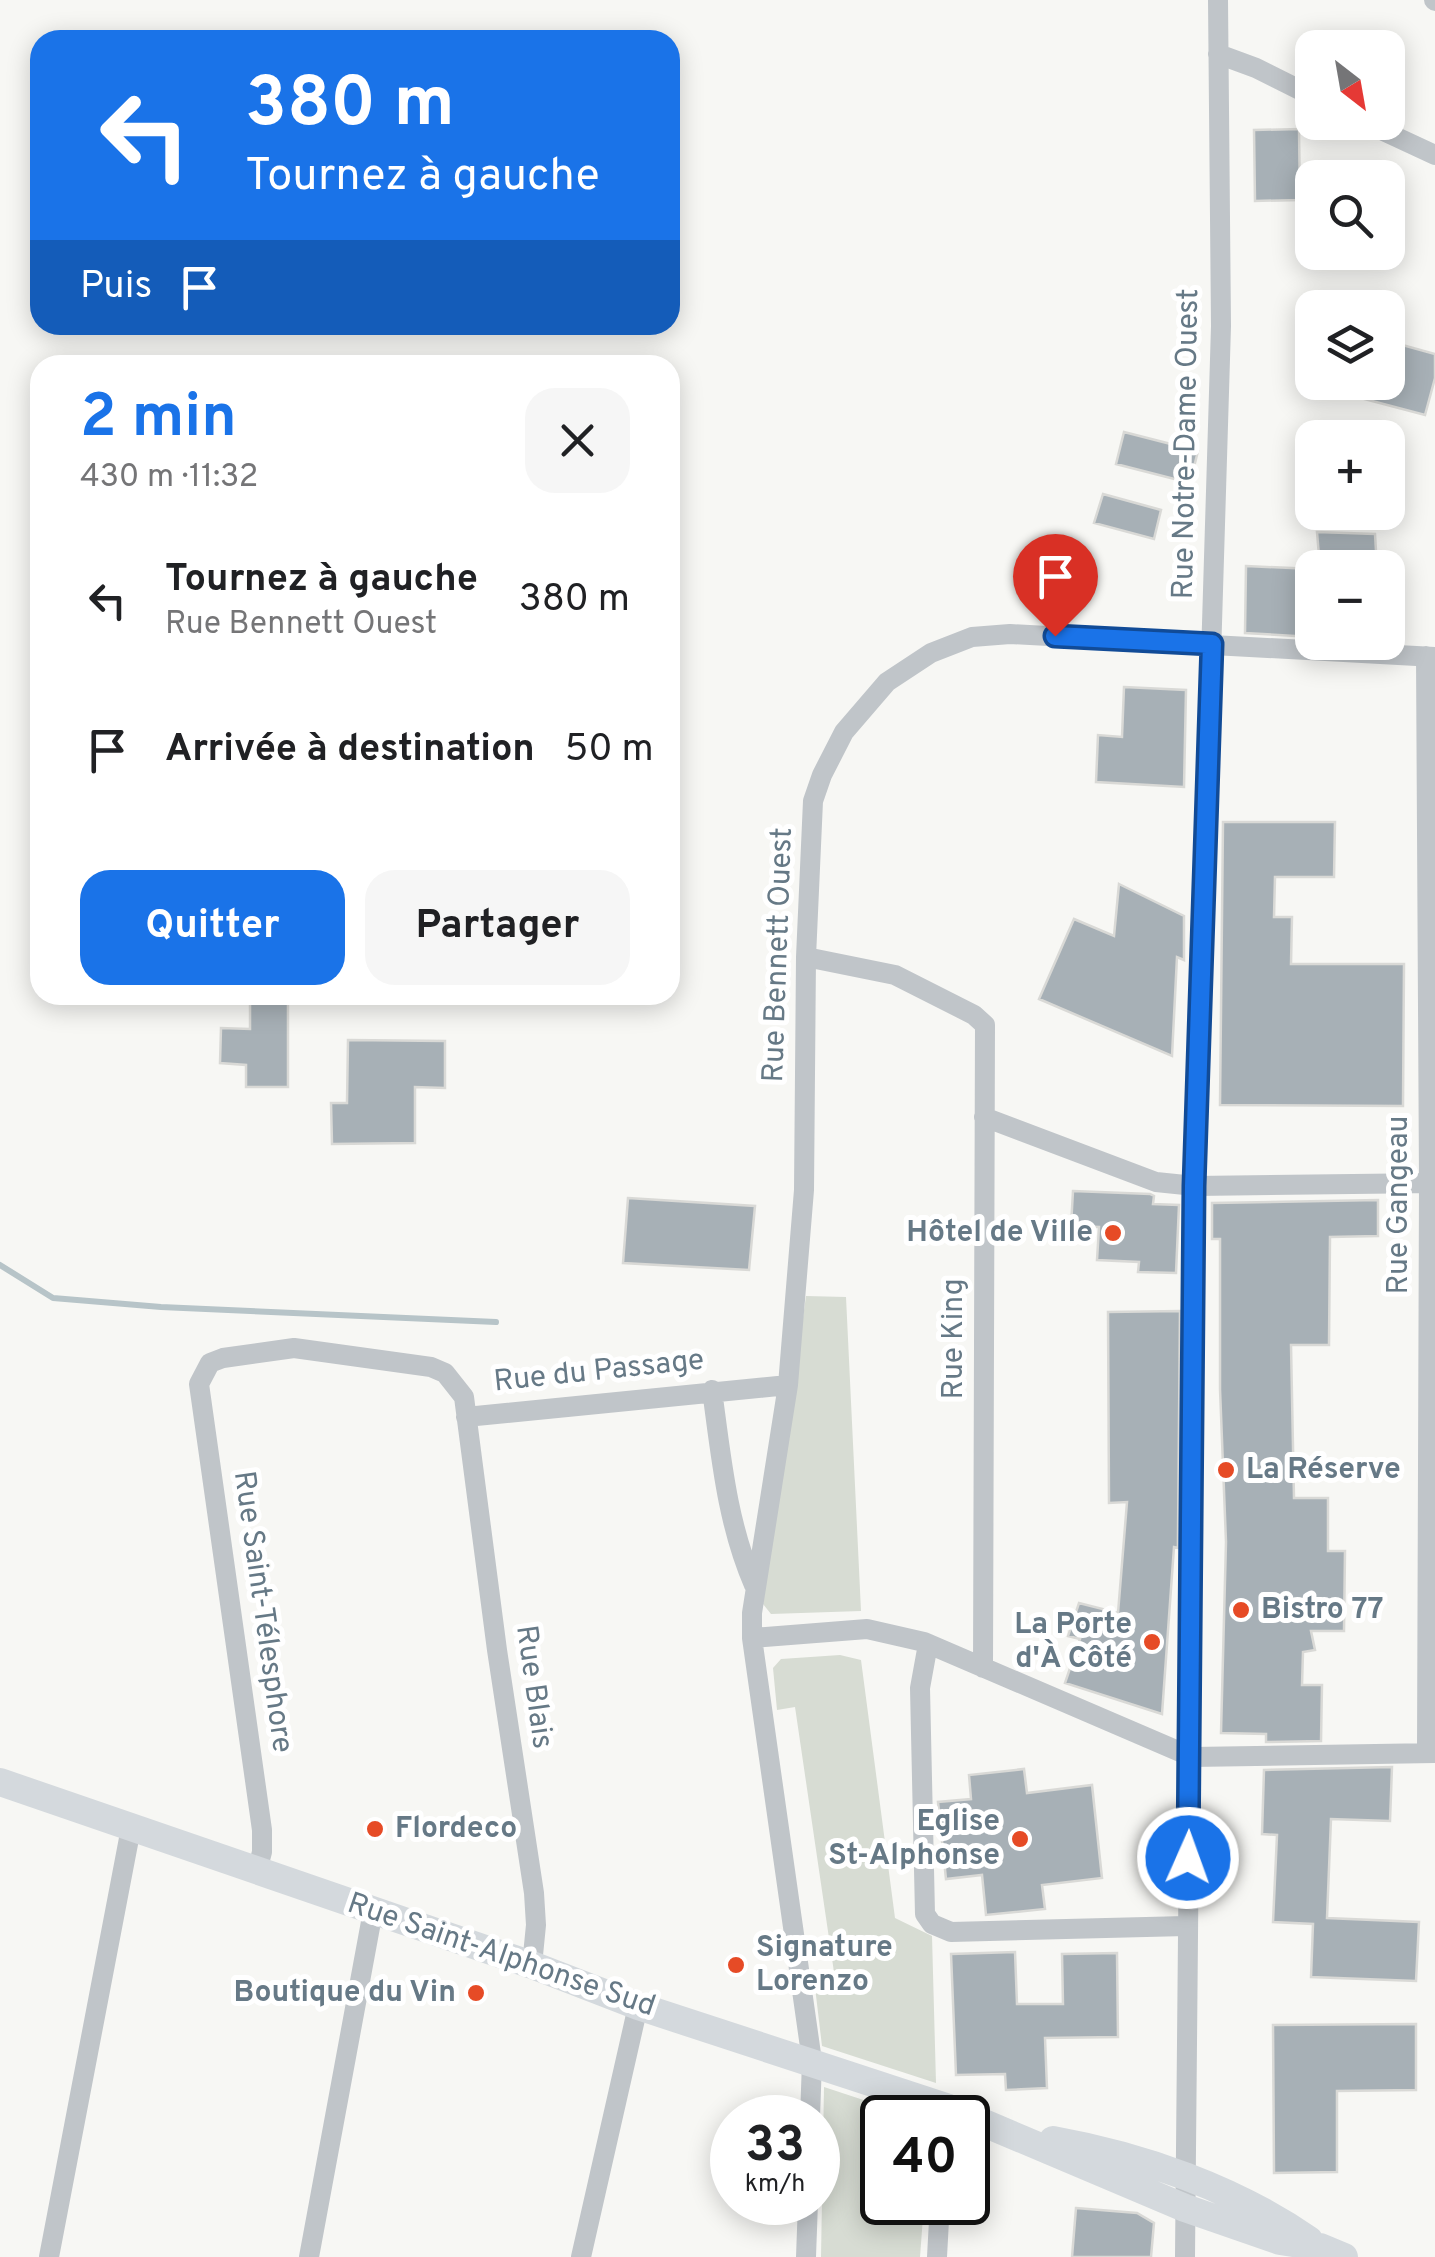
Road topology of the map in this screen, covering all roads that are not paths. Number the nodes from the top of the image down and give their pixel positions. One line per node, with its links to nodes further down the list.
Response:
1 (1218, 0): 2 (street, Rue Notre-Dame Ouest)
2 (1218, 54): 3 (street); 6 (street, Rue Notre-Dame Ouest)
3 (1295, 88)
4 (1403, 140): 5 (street)
5 (1435, 155)
6 (1212, 644): 7 (street, Rue Bennett Ouest); 8 (street, Rue Bennett Ouest); 11 (street, Rue Notre-Dame Ouest)
7 (1431, 657): 10 (street, Rue Gangeau)
8 (806, 958): 9 (street, Rue King); 13 (street, Rue Bennett Ouest)
9 (984, 1117): 11 (street); 19 (street, Rue King)
10 (1432, 1183): 11 (street); 20 (street, Rue Gangeau)
11 (1194, 1186): 21 (street, Rue Notre-Dame Ouest)
12 (210, 1364): 15 (street, Rue du Passage); 24 (street, Rue Saint-Télesphore)
13 (788, 1384): 14 (street, Rue du Passage); 16 (street, Rue Bennett Ouest)
14 (712, 1390): 15 (street, Rue du Passage); 16 (street, Rue Bennett Ouest)
15 (466, 1417): 27 (street, Rue Blais)
16 (754, 1585): 17 (street, Rue Bennett Ouest)
17 (752, 1638): 18 (street); 29 (street, Rue Bennett Ouest)
18 (928, 1644): 19 (street); 26 (street)
19 (983, 1668): 21 (street)
20 (1431, 1753): 21 (street)
21 (1192, 1758): 26 (street, Rue Notre-Dame Ouest)
22 (0, 1782): 23 (main road, Rue Saint-Alphonse Sud)
23 (132, 1828): 24 (main road, Rue Saint-Alphonse Sud); 39 (street)
24 (256, 1871): 25 (main road, Rue Saint-Alphonse Sud)
25 (373, 1911): 27 (main road, Rue Saint-Alphonse Sud); 40 (street)
26 (1186, 1926): 34 (street, Rue Notre-Dame Ouest)
27 (532, 1965): 28 (main road, Rue Saint-Alphonse Sud)
28 (638, 2006): 29 (main road, Rue Saint-Alphonse Sud); 41 (street)
29 (812, 2061): 30 (street, Rue Bennett Ouest); 31 (main road, Rue Saint-Alphonse Sud)
30 (811, 2095)
31 (901, 2095)
32 (990, 2126): 33 (main road, Rue Saint-Alphonse Sud)
33 (1002, 2130): 34 (main road, Rue Saint-Alphonse Sud); 35 (main road, Rue Saint-Alphonse Sud)
34 (1186, 2178): 35 (street, Rue Notre-Dame Ouest); 38 (main road, Rue Saint-Alphonse Sud)
35 (1185, 2208): 38 (main road, Rue Saint-Alphonse Sud); 44 (street, Rue Notre-Dame Ouest)
36 (807, 2225): 42 (street)
37 (939, 2225): 43 (street)
38 (1332, 2252)
39 (49, 2257)
40 (308, 2257)
41 (581, 2257)
42 (806, 2257)
43 (937, 2257)
44 (1185, 2257)

